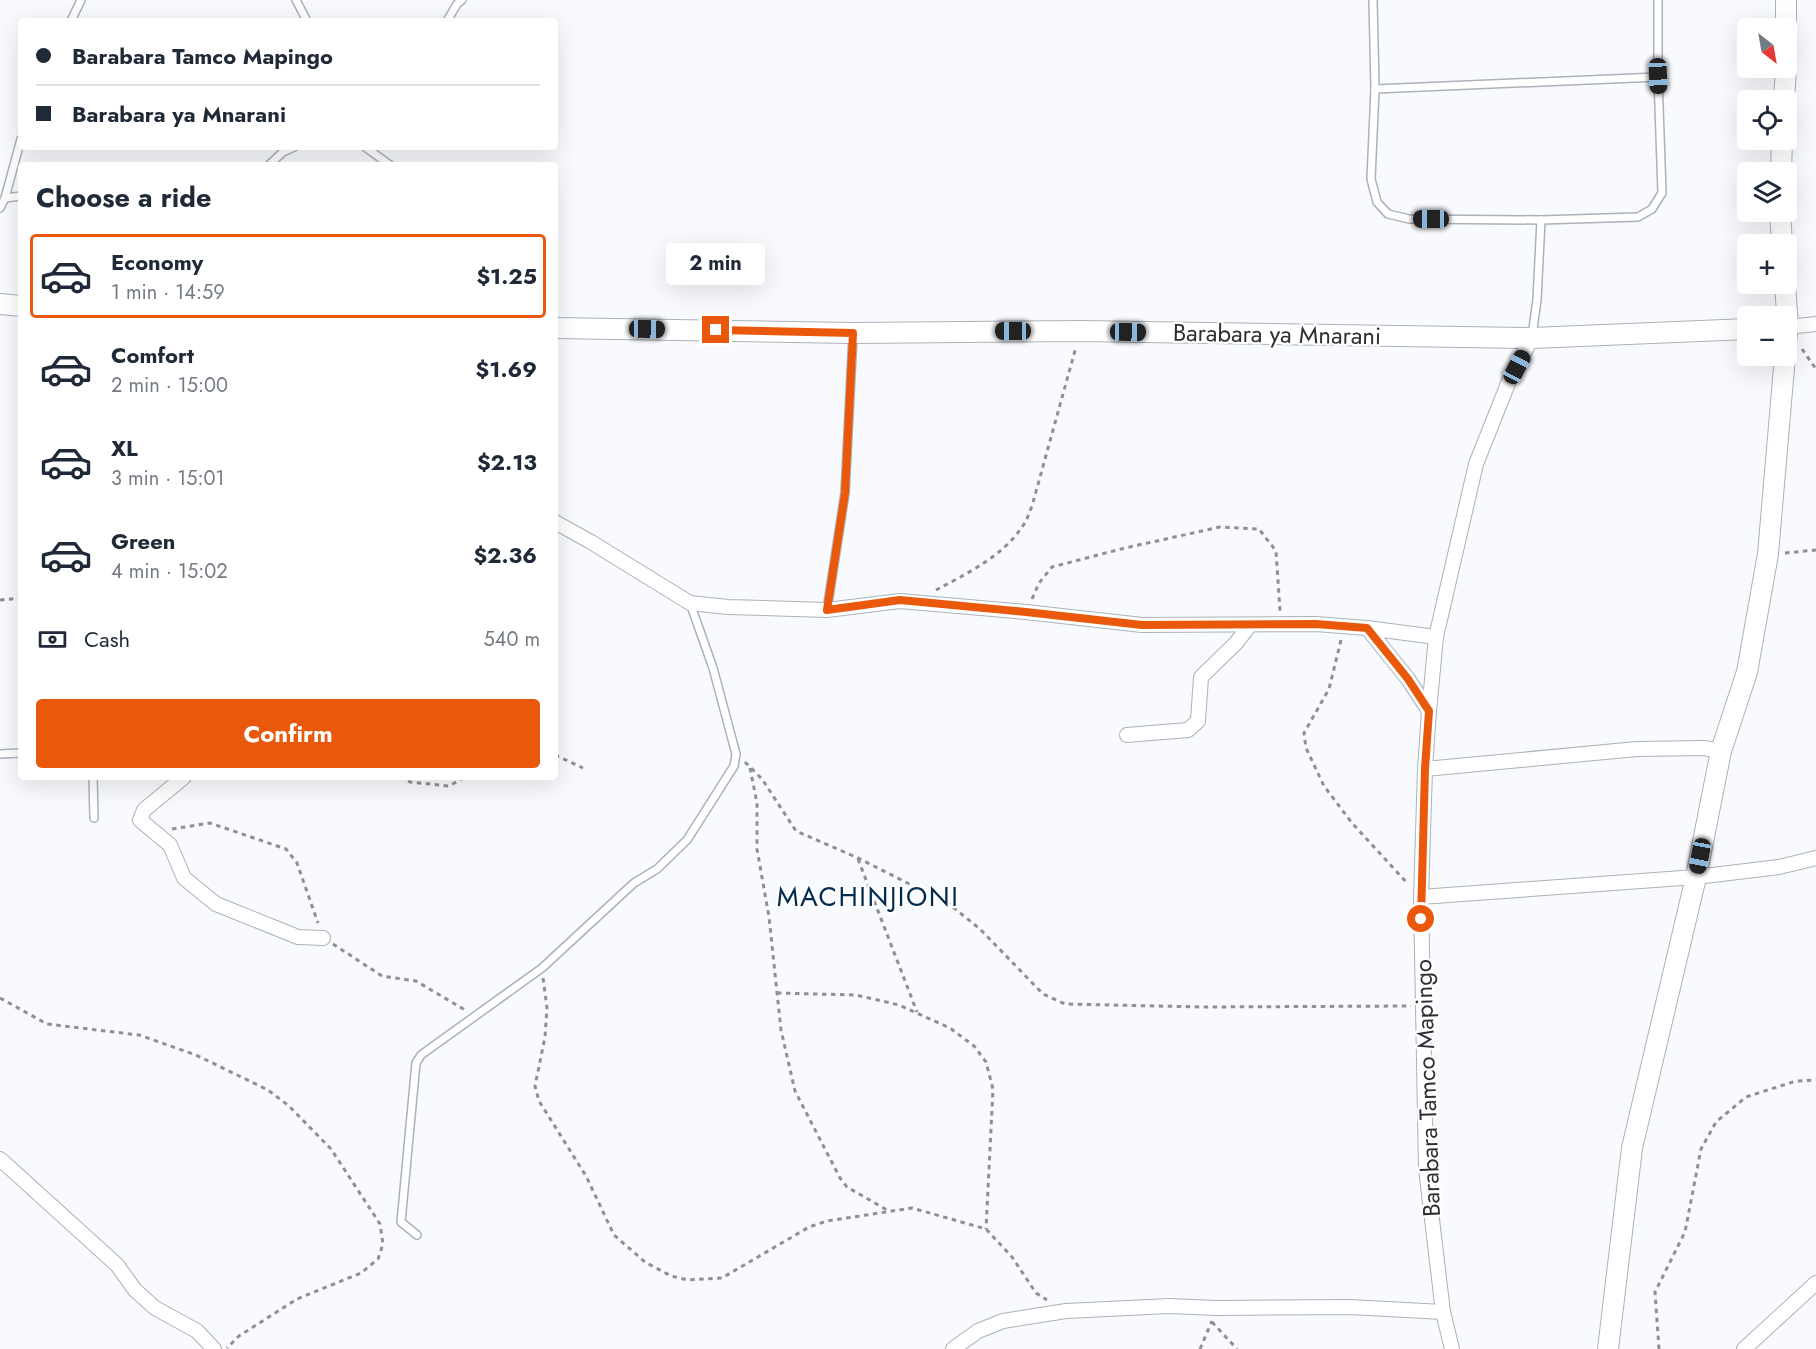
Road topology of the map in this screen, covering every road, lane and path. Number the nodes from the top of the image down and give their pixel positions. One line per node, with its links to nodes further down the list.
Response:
1 (81, 0): 7 (lane)
2 (296, 0): 8 (lane)
3 (462, 0): 9 (lane)
4 (1373, 0): 12 (lane)
5 (1658, 0): 11 (lane)
6 (1786, 0): 10 (street)
7 (72, 18)
8 (305, 18)
9 (449, 18)
10 (1786, 18)
11 (1658, 76): 12 (lane); 21 (lane)
12 (1375, 88): 21 (lane)
13 (18, 150): 19 (lane)
14 (287, 150): 16 (lane)
15 (369, 150): 17 (lane)
16 (271, 162)
17 (386, 162)
18 (18, 196): 19 (lane)
19 (5, 198): 20 (lane)
20 (0, 208)
21 (1541, 220): 30 (lane)
22 (0, 304): 23 (street)
23 (18, 306)
24 (1816, 324): 27 (street)
25 (558, 328): 29 (street, Barabara ya Mnarani)
26 (1737, 329): 30 (street, Barabara ya Mnarani)
27 (1797, 329)
28 (1081, 331): 29 (street, Barabara ya Mnarani); 30 (street, Barabara ya Mnarani); 35 (path)
29 (853, 333): 39 (lane)
30 (1532, 338): 45 (street, Barabara Tamco Mapingo)
31 (1784, 366): 34 (street)
32 (558, 524): 38 (street)
33 (1816, 550): 34 (path)
34 (1768, 554): 48 (street)
35 (927, 593)
36 (18, 598): 37 (path)
37 (0, 600)
38 (690, 603): 39 (street); 51 (lane)
39 (827, 610): 40 (street)
40 (1026, 612): 41 (path); 42 (street)
41 (1281, 624): 42 (street); 43 (street)
42 (1250, 625): 47 (street)
43 (1344, 626): 44 (street); 65 (path)
44 (1367, 628): 45 (street); 46 (street)
45 (1436, 637): 46 (street, Barabara Tamco Mapingo)
46 (1429, 711): 55 (street, Barabara Tamco Mapingo)
47 (1127, 735)
48 (1721, 751): 55 (street); 64 (street)
49 (18, 753): 50 (lane)
50 (0, 754)
51 (736, 754): 53 (path); 67 (lane)
52 (558, 756): 54 (path)
53 (750, 766): 62 (path); 68 (path)
54 (583, 768)
55 (1425, 769): 65 (street, Barabara Tamco Mapingo)
56 (93, 780): 60 (lane)
57 (180, 780): 61 (street)
58 (405, 780): 59 (path)
59 (460, 780)
60 (94, 818)
61 (152, 832): 66 (street); 66 (path)
62 (858, 858): 70 (path); 71 (path)
63 (1816, 858): 64 (street)
64 (1696, 877): 65 (street); 89 (street)
65 (1421, 897): 70 (street, Barabara Tamco Mapingo)
66 (323, 938): 72 (path)
67 (542, 968): 72 (lane); 75 (path)
68 (777, 993): 71 (path); 75 (path)
69 (0, 998): 84 (path)
70 (1422, 1006): 81 (street, Barabara Tamco Mapingo)
71 (918, 1014): 76 (path)
72 (474, 1017): 77 (lane)
73 (1816, 1080): 90 (path)
74 (0, 1159): 83 (street)
75 (888, 1211): 76 (path)
76 (986, 1229): 80 (path)
77 (417, 1235)
78 (1816, 1283): 91 (street)
79 (1216, 1308): 80 (street); 81 (street); 82 (path)
80 (1066, 1311): 85 (street)
81 (1443, 1312): 88 (street, Barabara Tamco Mapingo)
82 (1212, 1322): 86 (path); 87 (path)
83 (214, 1349)
84 (226, 1349)
85 (953, 1349)
86 (1200, 1349)
87 (1238, 1349)
88 (1452, 1349)
89 (1608, 1349)
90 (1659, 1349)
91 (1744, 1349)

